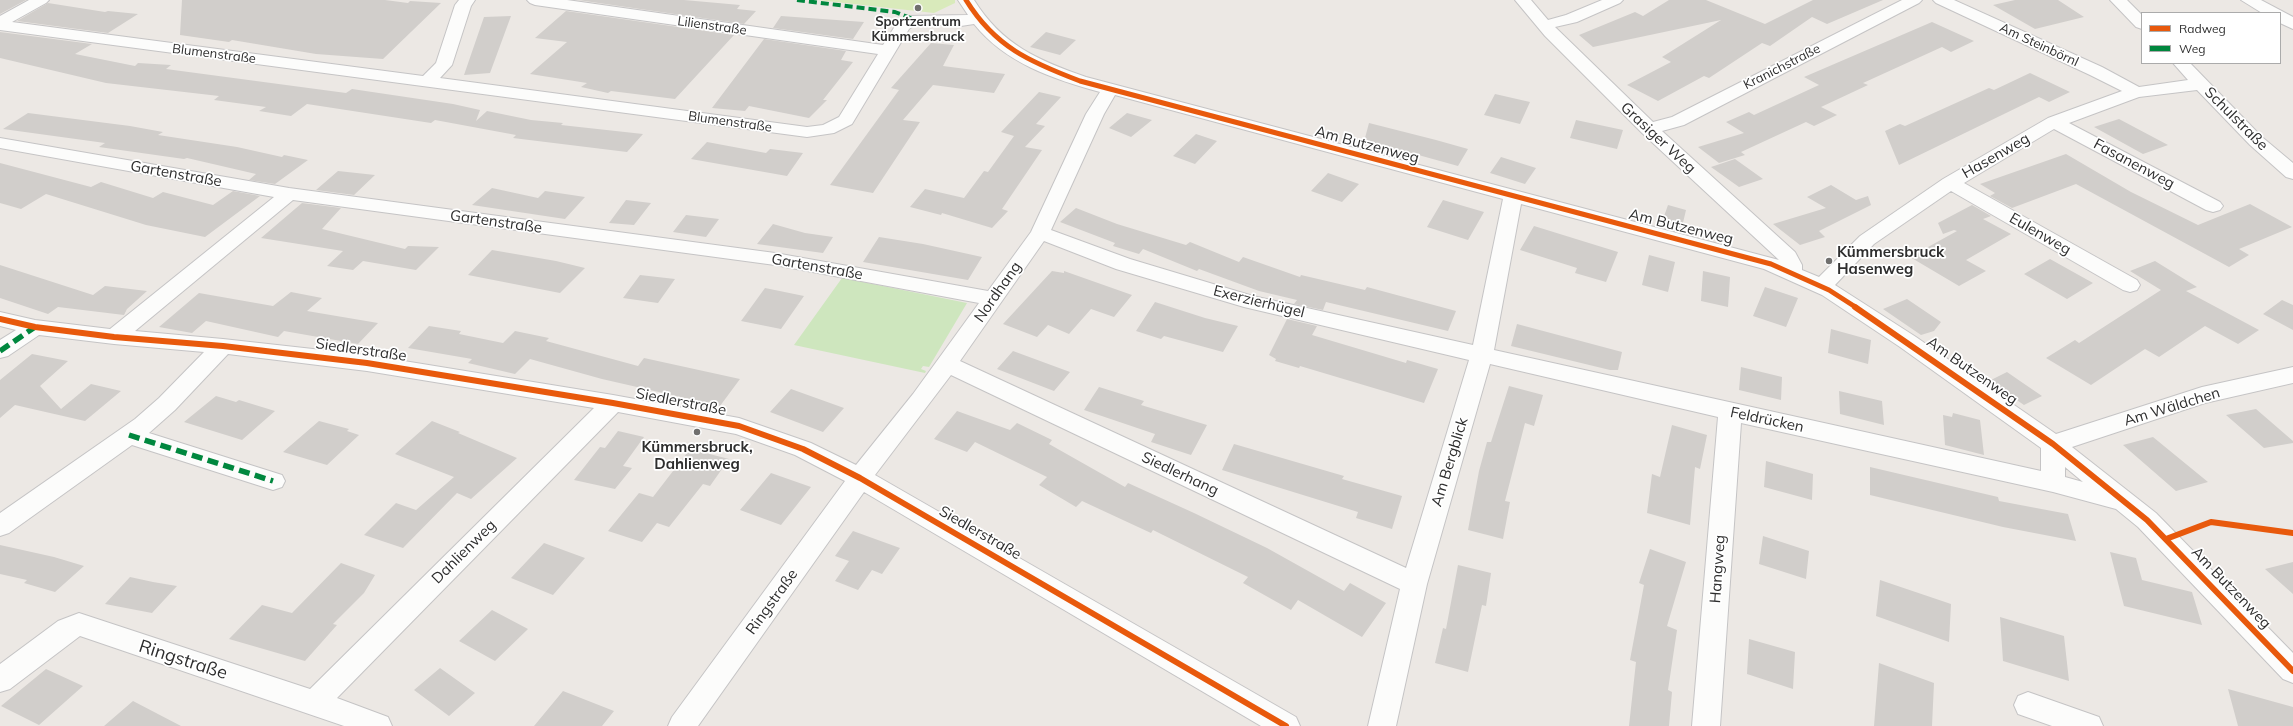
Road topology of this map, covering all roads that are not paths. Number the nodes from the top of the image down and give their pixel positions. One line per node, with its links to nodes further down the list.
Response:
1 (41, 0): 14 (street)
2 (467, 0): 21 (street)
3 (535, 0): 19 (street, Lilienstraße)
4 (966, 0): 13 (street, Am Butzenweg)
5 (1523, 0): 18 (street, Grasiger Weg)
6 (1615, 0): 18 (street)
7 (1914, 0): 26 (street, Kranichstraße)
8 (1941, 0): 24 (street, Am Steinbörnl)
9 (2118, 0): 15 (street)
10 (2249, 0): 11 (street)
11 (2272, 12)
12 (2281, 17): 16 (street)
13 (976, 19): 19 (street, Blumenstraße); 23 (street, Am Butzenweg)
14 (0, 22)
15 (2141, 23)
16 (2293, 24)
17 (0, 25): 21 (street, Blumenstraße)
18 (1545, 25): 26 (street, Grasiger Weg)
19 (888, 51): 21 (street, Blumenstraße)
20 (2182, 64): 22 (street, Schulstraße)
21 (427, 81)
22 (2201, 84): 24 (street, Hasenweg); 28 (street, Schulstraße)
23 (1109, 90): 31 (street, Am Butzenweg); 33 (street, Nordhang)
24 (2136, 92): 25 (street, Hasenweg)
25 (2054, 122): 29 (street, Hasenweg); 32 (street, Fasanenweg)
26 (1648, 129): 34 (street, Grasiger Weg)
27 (0, 143): 30 (street, Gartenstraße)
28 (2293, 173)
29 (1950, 183): 35 (street, Eulenweg); 36 (street, Hasenweg)
30 (289, 194): 37 (street, Gartenstraße); 40 (street)
31 (1513, 197): 34 (street, Am Butzenweg); 43 (street, Am Bergblick)
32 (2212, 206)
33 (1040, 233): 37 (street, Nordhang); 43 (street, Exerzierhügel)
34 (1792, 273): 36 (street, Am Butzenweg)
35 (2130, 285)
36 (1822, 286): 49 (street, Am Butzenweg)
37 (993, 299): 44 (street, Nordhang)
38 (0, 319): 39 (street, Siedlerstraße)
39 (35, 327): 40 (street, Siedlerstraße); 42 (street)
40 (114, 337): 41 (street, Siedlerstraße)
41 (223, 346): 46 (street, Siedlerstraße); 48 (street)
42 (0, 351)
43 (1482, 354): 47 (street, Feldrücken); 55 (street, Am Bergblick)
44 (947, 364): 50 (street, Nordhang); 55 (street, Siedlerhang)
45 (2293, 376): 49 (street, Am Wäldchen)
46 (613, 402): 50 (street, Siedlerstraße); 58 (street, Dahlienweg)
47 (1730, 412): 52 (street, Feldrücken); 64 (street, Hangweg)
48 (129, 435): 51 (street); 54 (street)
49 (2054, 444): 52 (street); 53 (street, Am Butzenweg)
50 (860, 478): 61 (street, Ringstraße); 62 (street, Siedlerstraße)
51 (273, 481)
52 (2053, 483): 53 (street, Feldrücken)
53 (2127, 503): 56 (street, Am Butzenweg)
54 (0, 526)
55 (1414, 584): 63 (street, Am Bergblick)
56 (2293, 671)
57 (0, 680): 58 (street, Ringstraße)
58 (315, 702): 60 (street, Ringstraße)
59 (2028, 705): 65 (street)
60 (378, 726)
61 (682, 726)
62 (1286, 726)
63 (1382, 726)
64 (1706, 726)
65 (2089, 726)

